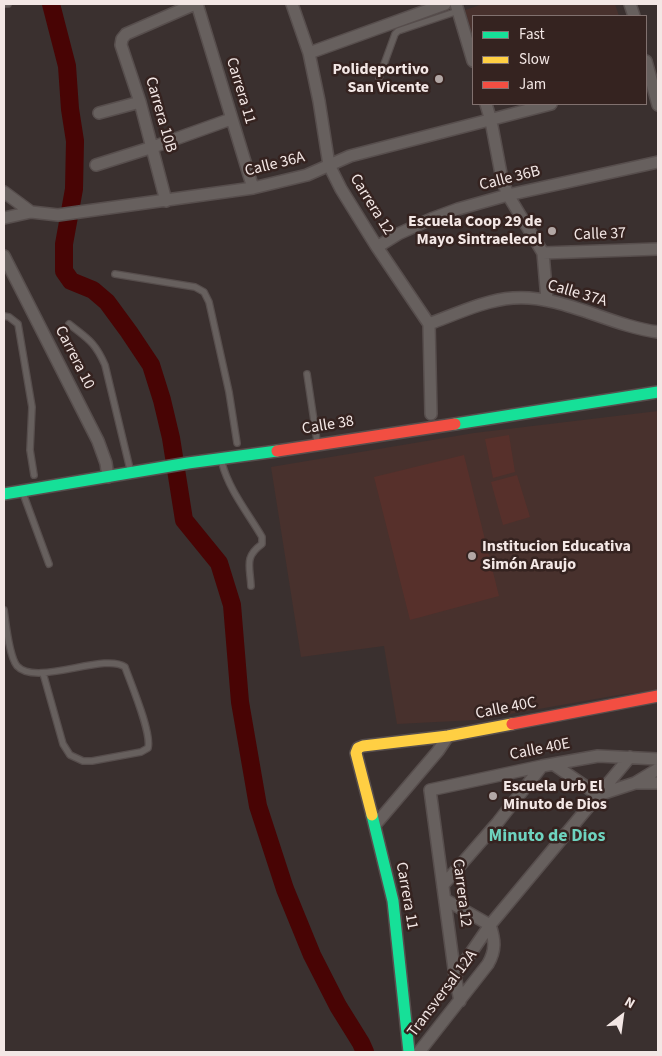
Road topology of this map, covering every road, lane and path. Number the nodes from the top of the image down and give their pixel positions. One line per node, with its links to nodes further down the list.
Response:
1 (4, 4): 2 (lane)
2 (8, 4)
3 (196, 4): 11 (street, Carrera 10B); 16 (street, Carrera 11)
4 (292, 4): 7 (street, Carrera 12)
5 (445, 4): 7 (street)
6 (457, 7): 8 (street); 10 (lane)
7 (309, 53): 21 (street, Carrera 12)
8 (472, 58)
9 (648, 77): 14 (street)
10 (379, 78)
11 (140, 102): 15 (street); 18 (street, Carrera 10B)
12 (486, 105): 17 (street)
13 (547, 105): 17 (street, Calle 36A)
14 (658, 105)
15 (100, 114)
16 (231, 119): 18 (street); 22 (street, Carrera 11)
17 (491, 120): 21 (street, Calle 36A); 24 (street)
18 (153, 147): 20 (street); 25 (street, Carrera 10B)
19 (658, 162): 24 (street, Calle 36B)
20 (96, 165)
21 (329, 165): 22 (street, Calle 36A); 28 (street, Carrera 12)
22 (253, 188): 25 (street, Calle 36A)
23 (4, 192): 26 (street)
24 (508, 195): 28 (street, Calle 36B); 30 (street)
25 (166, 201): 26 (street, Calle 36A)
26 (31, 212): 27 (street)
27 (4, 218)
28 (377, 247): 36 (street, Carrera 12)
29 (658, 249): 30 (street, Calle 37)
30 (543, 253): 33 (street)
31 (4, 256): 45 (street, Carrera 10)
32 (115, 274): 41 (lane)
33 (547, 300): 36 (street, Calle 37A); 37 (street, Calle 37A)
34 (4, 316): 47 (lane)
35 (69, 324): 44 (lane)
36 (429, 324): 40 (street)
37 (658, 332)
38 (307, 374): 42 (lane)
39 (658, 392): 42 (main road, Calle 38)
40 (431, 414)
41 (237, 443)
42 (318, 445): 43 (main road, Calle 38)
43 (220, 458): 46 (main road, Calle 38); 52 (lane)
44 (133, 459): 45 (main road); 46 (lane)
45 (101, 464): 48 (street, Carrera 10)
46 (131, 473): 48 (main road, Calle 38)
47 (34, 475)
48 (108, 477): 49 (main road, Calle 38)
49 (23, 491): 50 (main road, Calle 38); 51 (lane)
50 (4, 494)
51 (49, 564)
52 (251, 586)
53 (4, 610): 54 (lane)
54 (42, 673): 54 (lane)
55 (658, 696): 56 (main road, Calle 40C)
56 (448, 736): 57 (main road, Calle 40C); 66 (street)
57 (358, 748): 66 (main road, Carrera 11)
58 (630, 757): 59 (street, Calle 40E); 60 (street, Calle 40E); 65 (street, Transversal 12A)
59 (658, 758)
60 (547, 765): 64 (street, Calle 40E); 65 (street); 67 (street)
61 (658, 769): 62 (street)
62 (636, 783): 63 (street); 65 (street)
63 (658, 783)
64 (430, 790): 67 (street, Carrera 12)
65 (598, 795): 69 (street, Transversal 12A)
66 (375, 825): 72 (main road, Carrera 11)
67 (444, 884): 68 (street, Carrera 12)
68 (446, 900): 69 (street); 70 (street, Carrera 12)
69 (490, 925): 70 (street, Transversal 12A); 71 (street, Transversal 12A)
70 (455, 976): 71 (street, Carrera 12)
71 (460, 1001): 73 (street, Transversal 12A)
72 (408, 1052)
73 (419, 1052)

